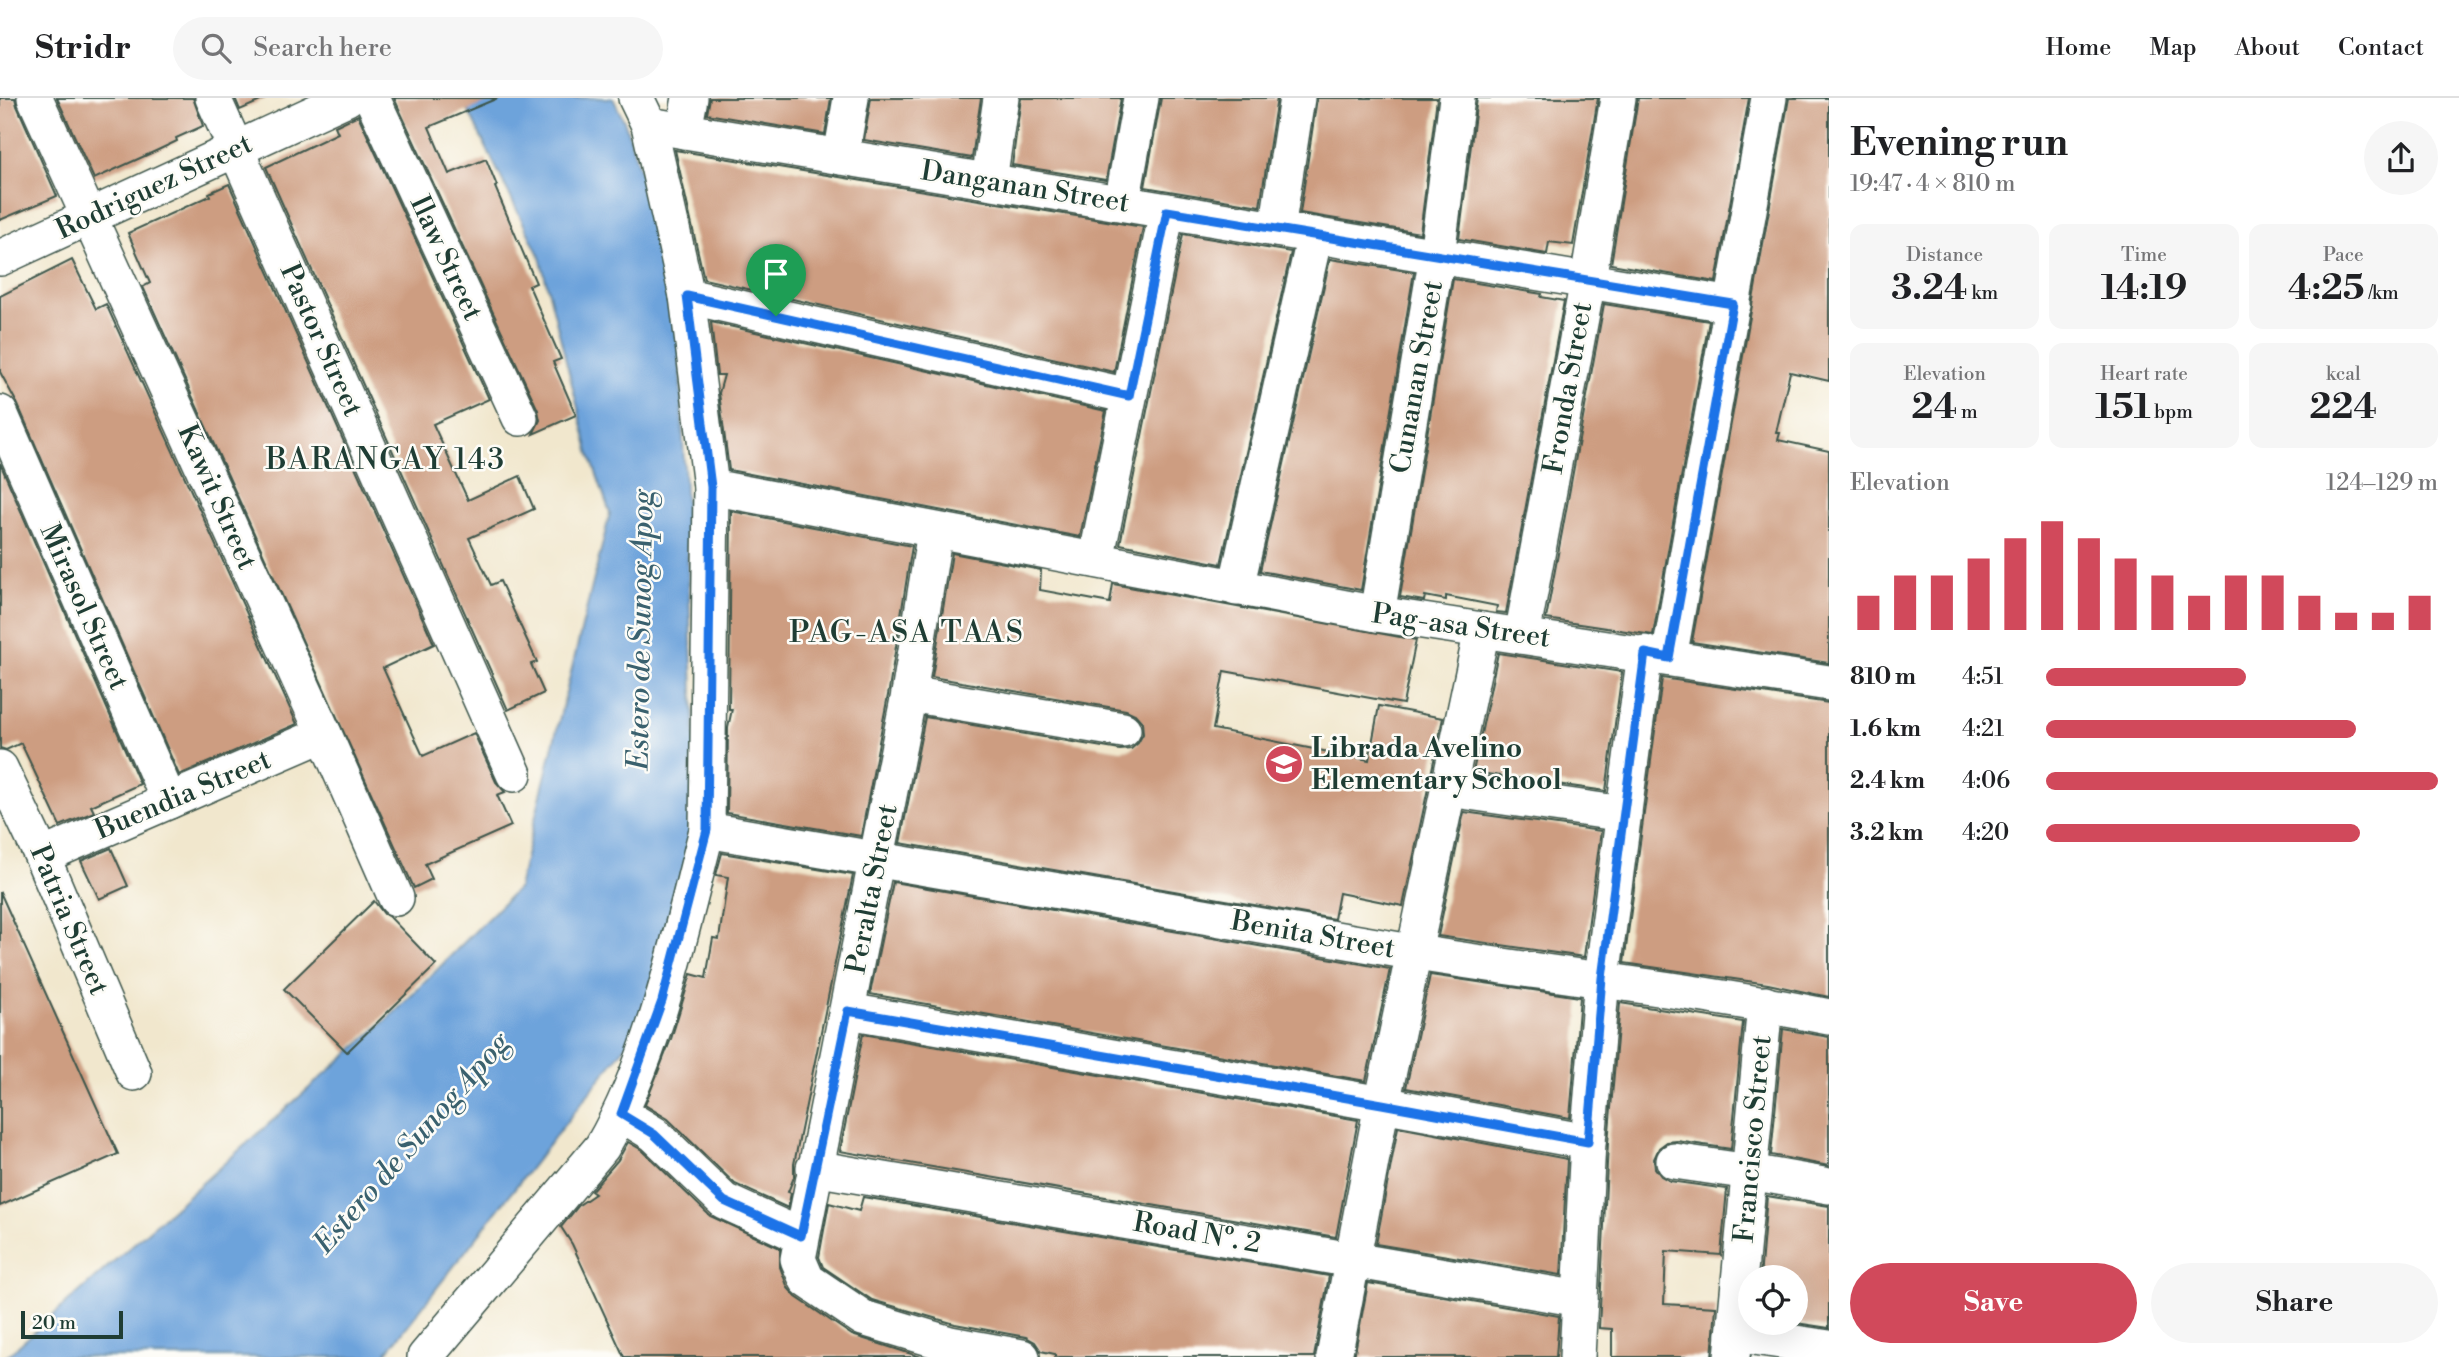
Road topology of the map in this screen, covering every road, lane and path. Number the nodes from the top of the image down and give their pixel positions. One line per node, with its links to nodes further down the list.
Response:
1 (35, 98): 19 (street, Kawit Street)
2 (213, 98): 14 (street, Pastor Street)
3 (347, 98): 14 (street, Rodriguez Street)
4 (372, 98): 29 (street, Ilaw Street)
5 (851, 98): 15 (street)
6 (1002, 98): 16 (street)
7 (1141, 98): 17 (street)
8 (1297, 98): 20 (street)
9 (1457, 98): 22 (street, Cunanan Street)
10 (1618, 98): 24 (street, Fronda Street)
11 (1769, 98): 26 (street)
12 (642, 111): 13 (street, Danganan Street); 25 (street)
13 (687, 114): 15 (street, Danganan Street)
14 (235, 149): 19 (street, Rodriguez Street); 43 (street, Pastor Street)
15 (841, 157): 16 (street, Danganan Street)
16 (989, 181): 17 (street, Danganan Street)
17 (1122, 203): 18 (street, Danganan Street)
18 (1167, 211): 20 (street, Danganan Street); 27 (street)
19 (89, 217): 23 (street, Rodriguez Street); 41 (street, Kawit Street)
20 (1277, 229): 21 (street, Danganan Street)
21 (1315, 235): 22 (street, Danganan Street); 33 (street)
22 (1437, 255): 24 (street, Danganan Street); 34 (street, Cunanan Street)
23 (0, 258)
24 (1588, 280): 26 (street, Danganan Street); 36 (street, Fronda Street)
25 (687, 296): 27 (street); 30 (street)
26 (1733, 304): 37 (street)
27 (1129, 396): 32 (street)
28 (0, 413): 45 (street, Mirasol Street)
29 (520, 418)
30 (711, 487): 31 (street, Pag-asa Street); 47 (street)
31 (934, 531): 32 (street, Pag-asa Street); 39 (street, Peralta Street)
32 (1096, 560): 33 (street, Pag-asa Street)
33 (1236, 589): 34 (street, Pag-asa Street)
34 (1377, 614): 35 (street, Pag-asa Street)
35 (1482, 629): 36 (street, Pag-asa Street); 44 (street)
36 (1522, 636): 37 (street, Pag-asa Street)
37 (1657, 655): 38 (street, Pag-asa Street); 46 (street)
38 (1829, 683)
39 (909, 694): 40 (street); 49 (street, Peralta Street)
40 (1124, 730)
41 (324, 734): 45 (street, Buendia Street); 50 (street, Kawit Street)
42 (0, 768): 48 (street, Patria Street)
43 (514, 774)
44 (1448, 789): 46 (street); 51 (street)
45 (169, 801): 48 (street, Buendia Street)
46 (1624, 814): 52 (street)
47 (707, 830): 49 (street, Benita Street); 58 (street)
48 (42, 856): 56 (street, Patria Street)
49 (878, 860): 51 (street, Benita Street); 54 (street, Peralta Street)
50 (396, 898)
51 (1414, 952): 52 (street, Benita Street); 57 (street)
52 (1602, 978): 53 (street, Benita Street); 59 (street)
53 (1765, 1004): 55 (street, Benita Street); 62 (street, Francisco Street)
54 (848, 1011): 57 (street); 61 (street, Peralta Street)
55 (1829, 1017)
56 (134, 1073)
57 (1382, 1104): 59 (street); 65 (street)
58 (621, 1114): 64 (street); 70 (street)
59 (1588, 1142): 66 (street)
60 (1674, 1161): 62 (street)
61 (814, 1168): 64 (street, Peralta Street); 65 (street, Road №. 2)
62 (1750, 1172): 63 (street); 67 (street, Francisco Street)
63 (1829, 1186)
64 (801, 1236): 69 (street, Peralta Street)
65 (1351, 1259): 66 (street, Road №. 2); 72 (street)
66 (1580, 1299): 73 (street)
67 (1733, 1345): 68 (street)
68 (1829, 1348)
69 (950, 1351): 71 (street, Peralta Street)
70 (425, 1357)
71 (1022, 1357)
72 (1334, 1357)
73 (1577, 1357)

